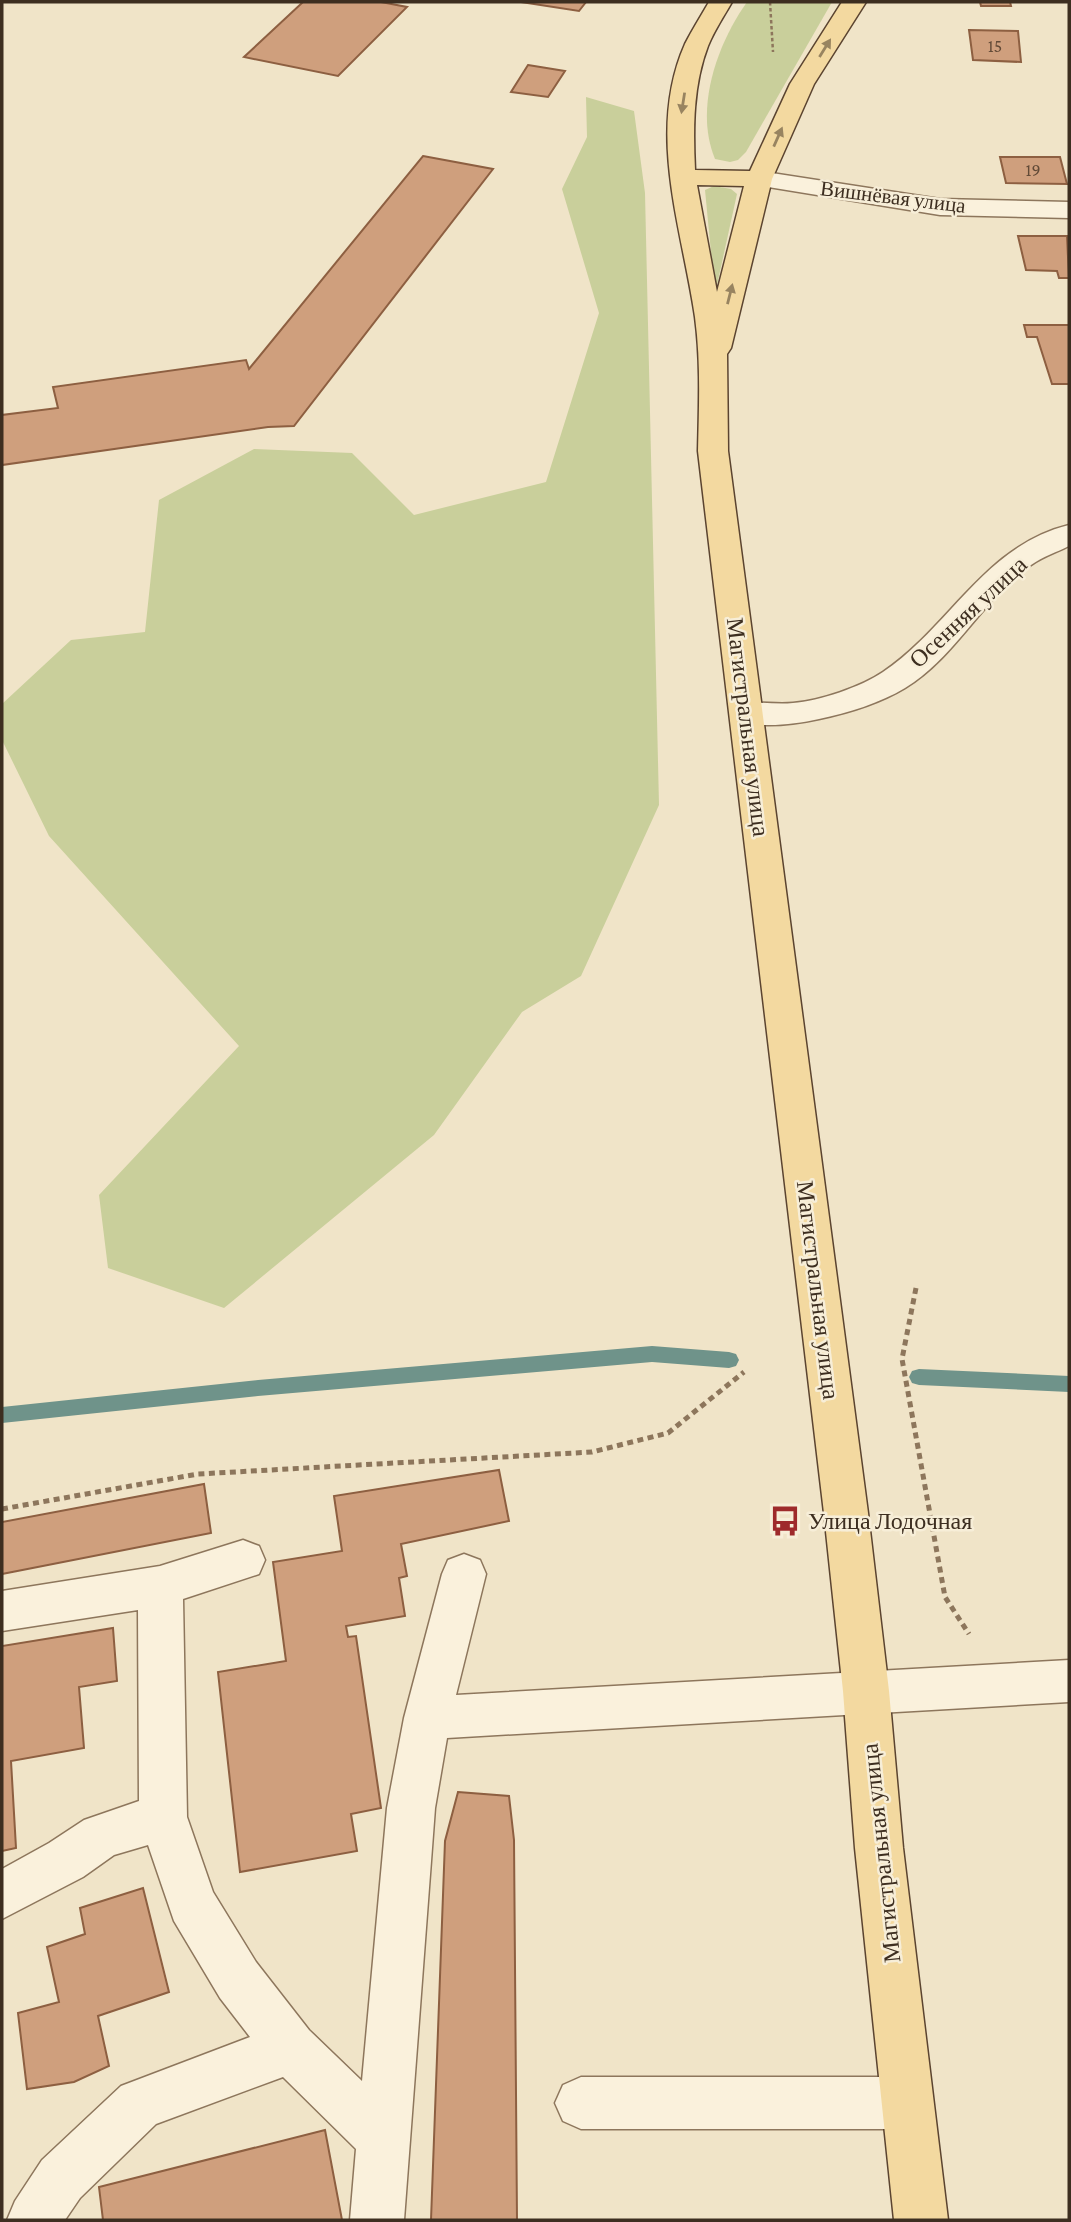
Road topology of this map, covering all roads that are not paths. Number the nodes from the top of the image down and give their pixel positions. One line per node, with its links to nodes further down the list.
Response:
1 (720, 2): 3 (main road, Магистральная улица, one-way to 3)
2 (854, 2): 4 (main road, Магистральная улица, one-way to 2)
3 (681, 177): 4 (main road); 6 (main road, Магистральная улица)
4 (759, 179): 5 (street, Вишнёвая улица); 6 (main road, Магистральная улица, one-way to 4)
5 (1069, 210)
6 (714, 361): 8 (main road, Магистральная улица)
7 (1069, 534): 8 (street, Осенняя улица)
8 (746, 713): 14 (main road, Магистральная улица)
9 (243, 1560): 11 (street)
10 (464, 1574): 15 (street)
11 (160, 1586): 12 (street); 16 (street)
12 (2, 1611)
13 (1054, 1682): 14 (street)
14 (866, 1691): 15 (street); 20 (main road, Магистральная улица)
15 (428, 1718): 21 (street)
16 (163, 1817): 17 (street); 18 (street)
17 (2, 1895)
18 (291, 2048): 21 (street); 22 (street)
19 (582, 2103): 20 (street)
20 (907, 2103): 24 (main road, Магистральная улица)
21 (382, 2137): 23 (street)
22 (34, 2220)
23 (377, 2220)
24 (920, 2220)

